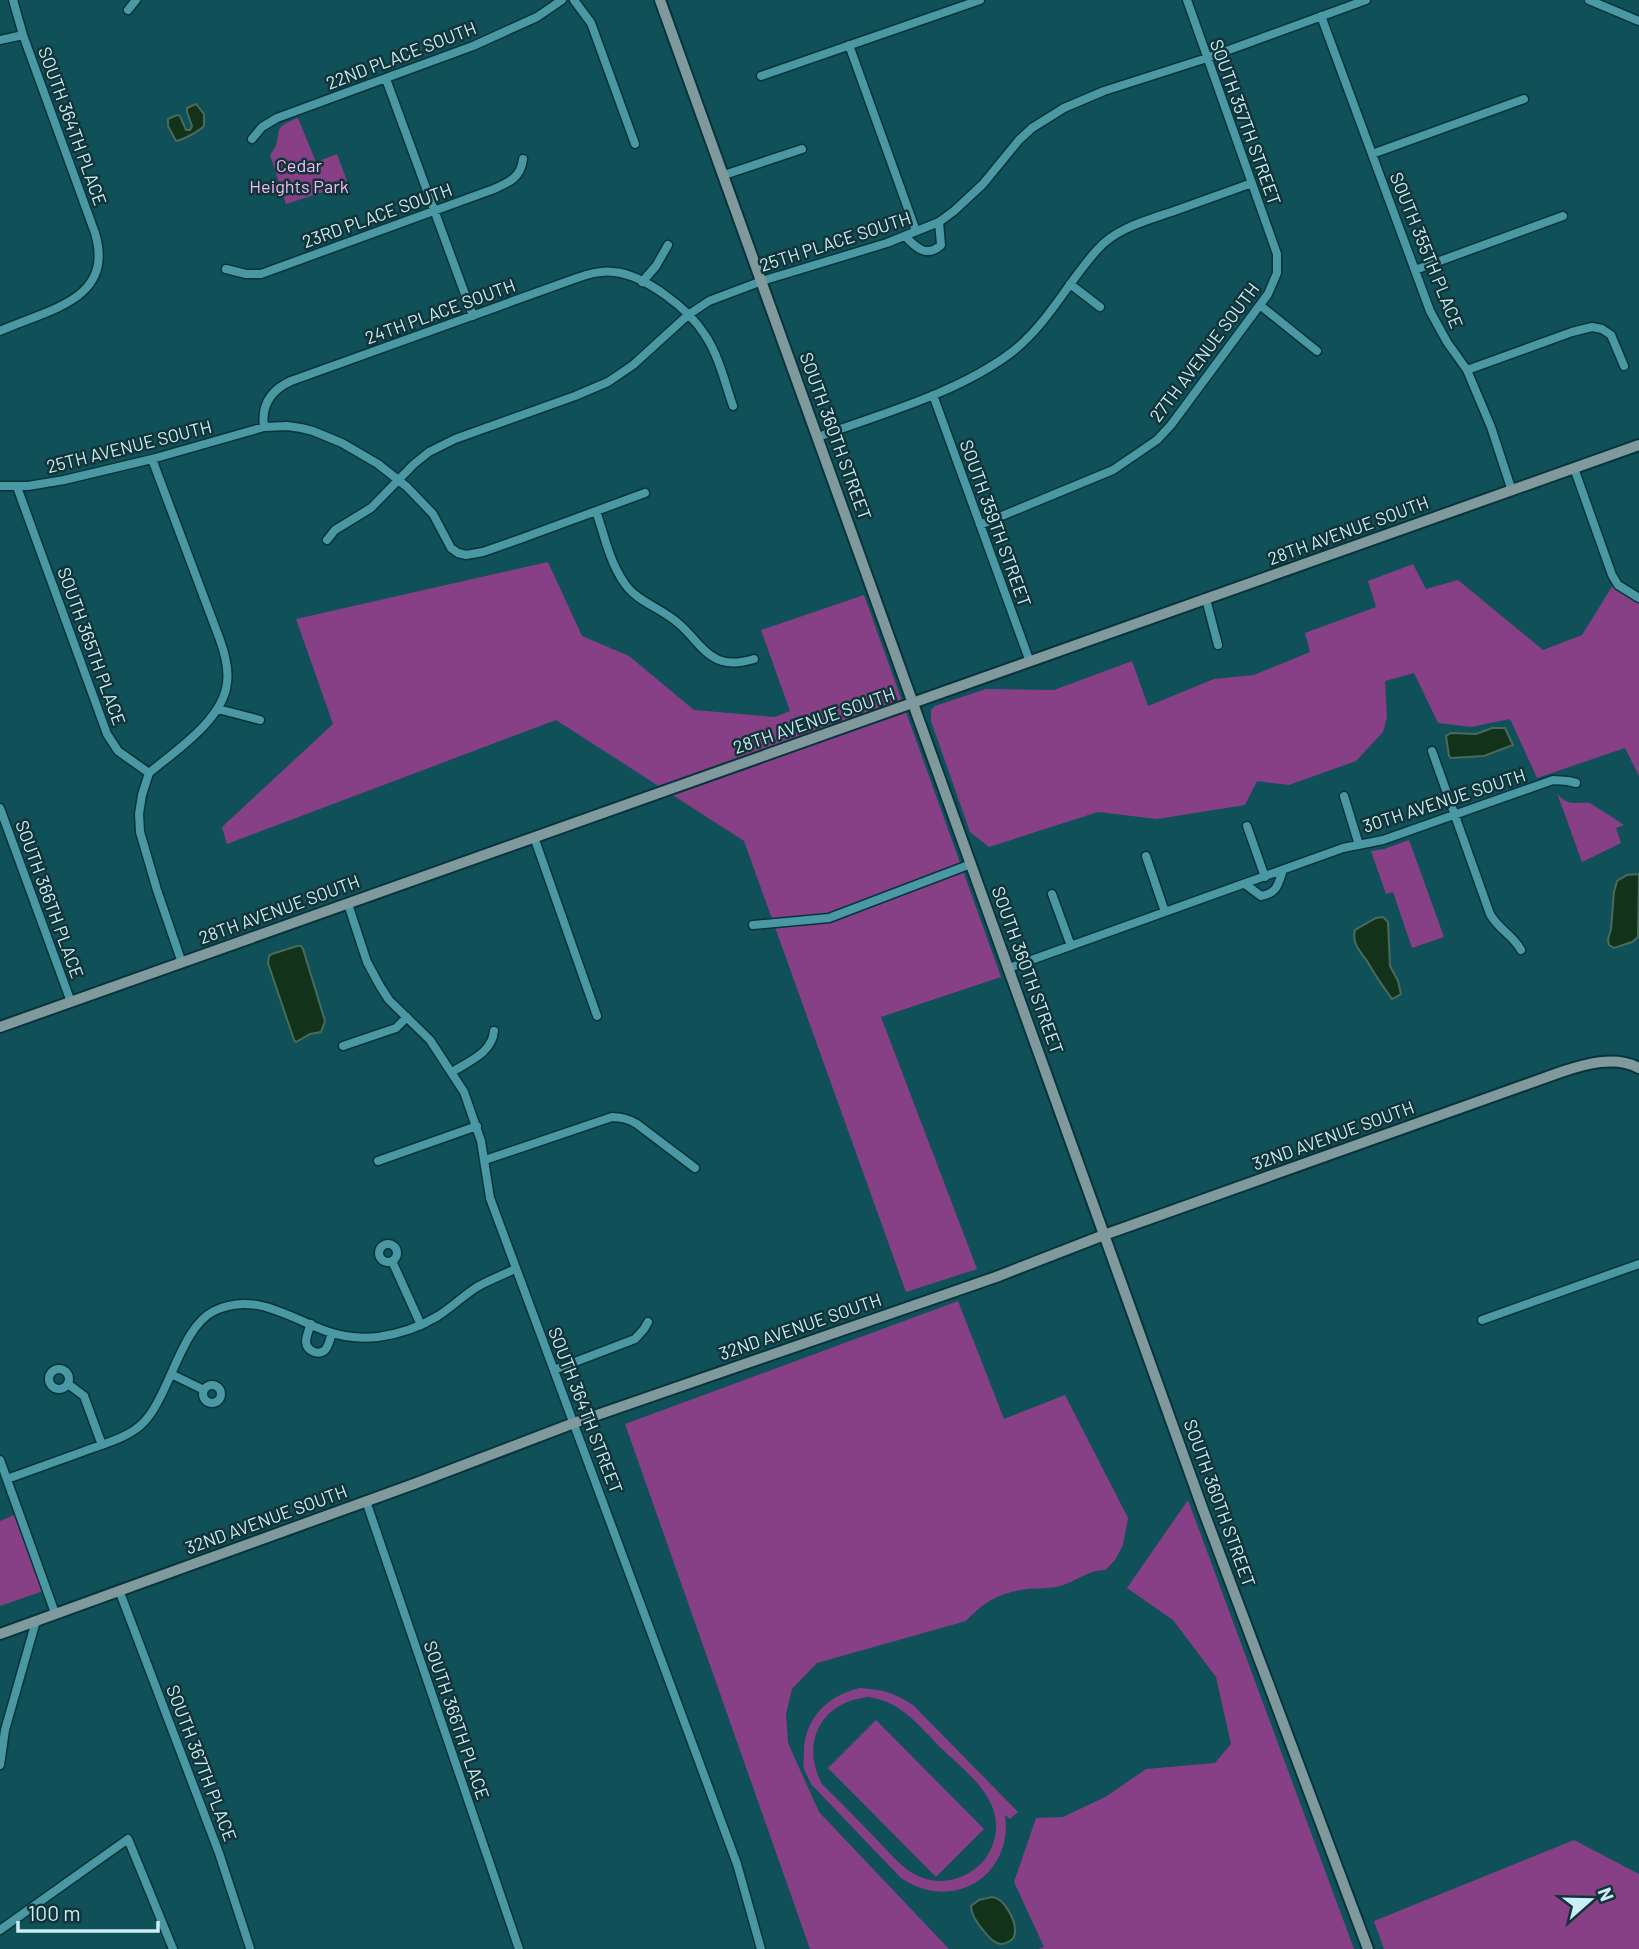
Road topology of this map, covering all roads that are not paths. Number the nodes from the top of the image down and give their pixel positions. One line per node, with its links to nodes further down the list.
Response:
1 (13, 0): 13 (street, SOUTH 364TH PLACE)
2 (136, 0): 10 (street)
3 (562, 0): 18 (street, 22ND PLACE SOUTH)
4 (574, 0): 21 (street)
5 (660, 0): 25 (street, SOUTH 360TH STREET)
6 (980, 0): 15 (street)
7 (1186, 0): 16 (street, SOUTH 357TH STREET)
8 (1366, 0): 11 (street, 25TH PLACE SOUTH)
9 (1589, 0): 12 (street)
10 (128, 10)
11 (1321, 16): 16 (street, 25TH PLACE SOUTH); 23 (street, SOUTH 355TH PLACE)
12 (1639, 21)
13 (23, 35): 14 (street); 43 (street, SOUTH 364TH PLACE)
14 (0, 40)
15 (849, 45): 17 (street); 30 (street)
16 (1207, 58): 26 (street, SOUTH 357TH STREET); 29 (street, 25TH PLACE SOUTH)
17 (761, 76)
18 (386, 79): 20 (street, 22ND PLACE SOUTH); 27 (street)
19 (1524, 99): 23 (street)
20 (252, 139)
21 (635, 144)
22 (802, 149): 25 (street)
23 (1372, 154): 35 (street, SOUTH 355TH PLACE)
24 (523, 159): 27 (street, 23RD PLACE SOUTH)
25 (724, 175): 36 (street, SOUTH 360TH STREET)
26 (1252, 183): 33 (street, SOUTH 357TH STREET); 38 (street)
27 (435, 210): 34 (street, 23RD PLACE SOUTH); 42 (street)
28 (1563, 216): 35 (street)
29 (939, 222): 30 (street, 25TH PLACE SOUTH); 31 (street)
30 (916, 231): 31 (street, 25TH PLACE SOUTH)
31 (905, 236): 36 (street, 25TH PLACE SOUTH)
32 (668, 245): 37 (street)
33 (1277, 254): 39 (street, 27TH AVENUE SOUTH)
34 (226, 269)
35 (1415, 270): 46 (street, SOUTH 355TH PLACE)
36 (762, 281): 41 (street, 25TH PLACE SOUTH); 50 (street, SOUTH 360TH STREET)
37 (642, 282): 41 (street, 24TH PLACE SOUTH); 42 (street, 24TH PLACE SOUTH)
38 (1070, 284): 40 (street); 47 (street)
39 (1261, 306): 44 (street); 60 (street, 27TH AVENUE SOUTH)
40 (1100, 307)
41 (688, 315): 48 (street, 24TH PLACE SOUTH); 54 (street, 25TH PLACE SOUTH)
42 (473, 316): 49 (street, 24TH PLACE SOUTH)
43 (0, 331)
44 (1317, 351)
45 (1624, 366): 46 (street)
46 (1467, 370): 57 (street, SOUTH 355TH PLACE)
47 (933, 395): 50 (street); 60 (street, SOUTH 359TH STREET)
48 (733, 406)
49 (264, 428): 52 (street, 25TH AVENUE SOUTH); 54 (street, 25TH AVENUE SOUTH)
50 (818, 437): 67 (street, SOUTH 360TH STREET)
51 (1639, 444): 53 (street, 28TH AVENUE SOUTH)
52 (152, 459): 56 (street, 25TH AVENUE SOUTH); 68 (street)
53 (1574, 468): 57 (street, 28TH AVENUE SOUTH); 62 (street)
54 (398, 480): 59 (street, 25TH AVENUE SOUTH); 61 (street, 25TH PLACE SOUTH)
55 (0, 486): 56 (street, 25TH AVENUE SOUTH)
56 (17, 487): 71 (street, SOUTH 365TH PLACE)
57 (1512, 491): 63 (street, 28TH AVENUE SOUTH)
58 (645, 493): 59 (street)
59 (596, 511): 65 (street)
60 (979, 524): 66 (street, SOUTH 359TH STREET)
61 (327, 540)
62 (1639, 598)
63 (1206, 599): 64 (street); 66 (street, 28TH AVENUE SOUTH)
64 (1218, 645)
65 (754, 660)
66 (1030, 662): 67 (street, 28TH AVENUE SOUTH)
67 (914, 703): 77 (street, 28TH AVENUE SOUTH); 80 (street, SOUTH 360TH STREET)
68 (218, 709): 69 (street); 71 (street)
69 (260, 720)
70 (1432, 751): 75 (street)
71 (149, 773): 90 (street)
72 (1576, 783): 75 (street, 30TH AVENUE SOUTH)
73 (1344, 796): 78 (street)
74 (1, 813): 92 (street, SOUTH 366TH PLACE)
75 (1454, 815): 78 (street, 30TH AVENUE SOUTH); 89 (street)
76 (1247, 826): 82 (street)
77 (534, 837): 85 (street, 28TH AVENUE SOUTH); 93 (street)
78 (1359, 845): 81 (street, 30TH AVENUE SOUTH)
79 (1146, 856): 86 (street)
80 (971, 864): 87 (street); 91 (street, SOUTH 360TH STREET)
81 (1283, 870): 82 (street, 30TH AVENUE SOUTH); 83 (street)
82 (1265, 877): 83 (street, 30TH AVENUE SOUTH)
83 (1245, 884): 86 (street, 30TH AVENUE SOUTH)
84 (1052, 894): 88 (street)
85 (348, 904): 90 (street, 28TH AVENUE SOUTH); 94 (street, SOUTH 364TH STREET)
86 (1166, 912): 88 (street, 30TH AVENUE SOUTH)
87 (752, 925)
88 (1071, 946): 91 (street, 30TH AVENUE SOUTH)
89 (1521, 950)
90 (182, 963): 92 (street, 28TH AVENUE SOUTH)
91 (1009, 968): 104 (street, SOUTH 360TH STREET)
92 (71, 1002): 95 (street, 28TH AVENUE SOUTH)
93 (597, 1016)
94 (407, 1017): 97 (street); 99 (street, SOUTH 364TH STREET)
95 (0, 1027)
96 (494, 1031): 99 (street)
97 (343, 1046)
98 (1639, 1068): 104 (street, 32ND AVENUE SOUTH)
99 (452, 1072): 100 (street, SOUTH 364TH STREET)
100 (477, 1126): 101 (street, SOUTH 364TH STREET); 102 (street)
101 (485, 1160): 103 (street); 107 (street, SOUTH 364TH STREET)
102 (378, 1161)
103 (695, 1168)
104 (1104, 1235): 117 (street, 32ND AVENUE SOUTH); 132 (street, SOUTH 360TH STREET)
105 (392, 1261): 111 (street)
106 (1639, 1264): 108 (street)
107 (516, 1269): 111 (street); 113 (street, SOUTH 364TH STREET)
108 (1482, 1320)
109 (648, 1322): 113 (street)
110 (311, 1324): 112 (street); 112 (street); 114 (street)
111 (421, 1325): 112 (street)
112 (332, 1333)
113 (554, 1370): 117 (street, SOUTH 364TH STREET)
114 (171, 1374): 116 (street); 118 (street)
115 (68, 1384): 118 (street)
116 (204, 1390)
117 (574, 1423): 121 (street, 32ND AVENUE SOUTH); 131 (street, SOUTH 364TH STREET)
118 (102, 1444): 120 (street)
119 (0, 1460): 120 (street)
120 (7, 1479): 123 (street)
121 (366, 1501): 122 (street, 32ND AVENUE SOUTH); 130 (street, SOUTH 366TH PLACE)
122 (120, 1590): 123 (street, 32ND AVENUE SOUTH); 128 (street, SOUTH 367TH PLACE)
123 (55, 1613): 124 (street, 32ND AVENUE SOUTH)
124 (36, 1621): 125 (street, 32ND AVENUE SOUTH); 126 (street)
125 (0, 1634)
126 (0, 1765)
127 (0, 1930): 129 (street)
128 (250, 1948)
129 (173, 1949)
130 (519, 1949)
131 (761, 1949)
132 (1368, 1949)

